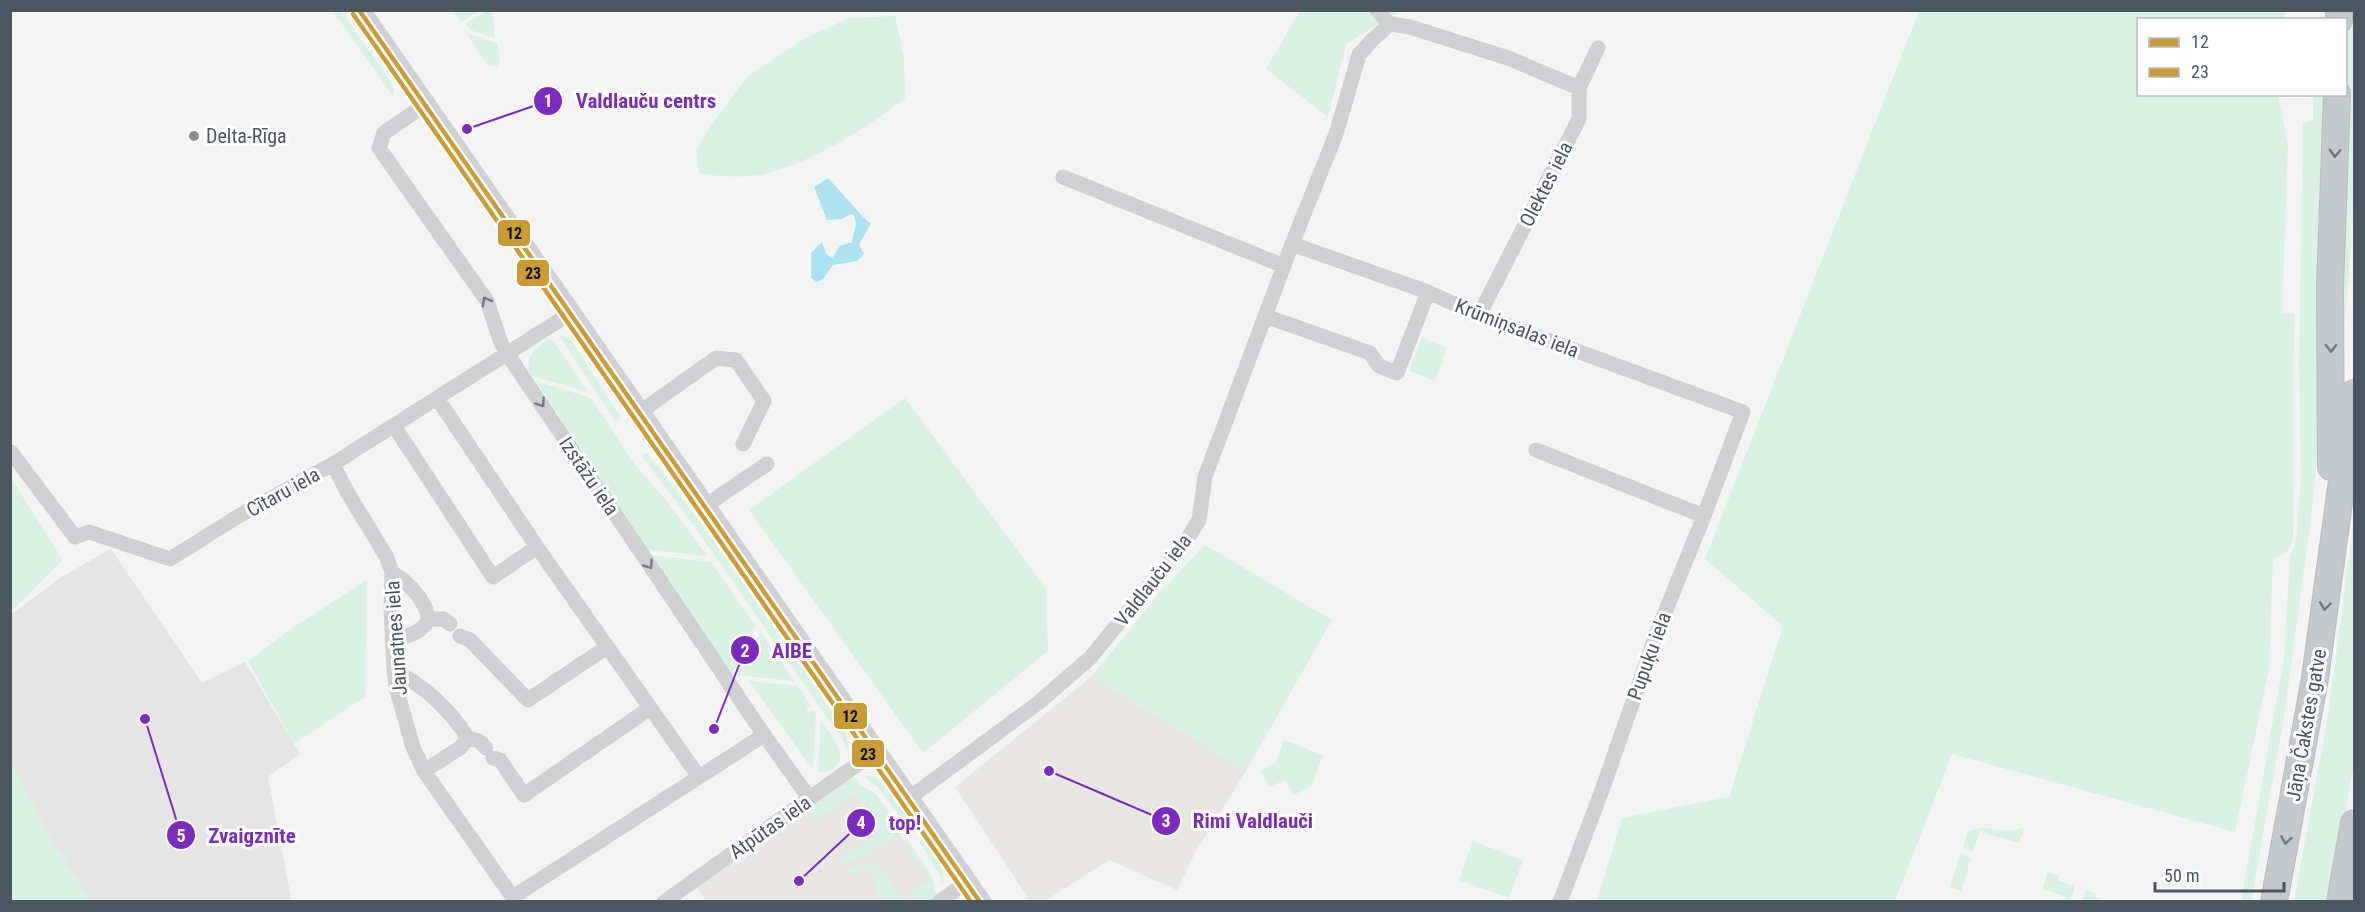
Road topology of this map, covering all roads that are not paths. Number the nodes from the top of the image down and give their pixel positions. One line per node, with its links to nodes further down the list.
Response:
1 (359, 10): 7 (main road)
2 (1377, 10): 3 (street)
3 (1390, 24): 5 (street); 9 (street, Valdlauču iela)
4 (1598, 48): 5 (street, Olektes iela)
5 (1578, 88): 13 (street, Olektes iela)
6 (2337, 96): 29 (highway, one-way to 29)
7 (426, 104): 12 (main road); 15 (street, Izstāžu iela, one-way to 7)
8 (1064, 177): 10 (street)
9 (1292, 244): 10 (street, Valdlauču iela); 11 (street, Krūmiņsalas iela)
10 (1284, 266): 14 (street, Valdlauču iela)
11 (1428, 292): 13 (street, Krūmiņsalas iela); 14 (street)
12 (571, 313): 15 (street, Cītaru iela); 18 (main road)
13 (1479, 315): 19 (street, Krūmiņsalas iela)
14 (1265, 316): 44 (street, Valdlauču iela)
15 (508, 355): 17 (street, Cītaru iela); 38 (street, Izstāžu iela, one-way to 38)
16 (2355, 393): 29 (highway)
17 (437, 398): 20 (street, Cītaru iela); 28 (street)
18 (640, 412): 21 (street); 26 (main road)
19 (1743, 412): 27 (street, Pupuķu iela)
20 (394, 426): 24 (street, Cītaru iela); 28 (street)
21 (743, 444)
22 (1536, 450): 27 (street)
23 (11, 452): 24 (street, Cītaru iela)
24 (333, 464): 30 (street, Jaunatnes iela)
25 (767, 464): 26 (street)
26 (705, 506): 40 (main road)
27 (1704, 516): 51 (street, Pupuķu iela)
28 (537, 547): 35 (street)
29 (2332, 548): 52 (highway, Jāņa Čakstes gatve, one-way to 52)
30 (392, 572): 31 (street); 34 (street, Jaunatnes iela)
31 (429, 619): 32 (street); 34 (street)
32 (450, 624)
33 (460, 636): 35 (street)
34 (392, 639): 36 (street, Jaunatnes iela)
35 (606, 647): 37 (street)
36 (394, 671): 39 (street); 41 (street, Jaunatnes iela)
37 (650, 708): 39 (street); 42 (street)
38 (764, 735): 42 (street); 43 (street, Izstāžu iela)
39 (468, 738): 41 (street)
40 (876, 751): 43 (street, Atpūtas iela); 44 (main road)
41 (424, 771): 47 (street, Jaunatnes iela)
42 (699, 777): 47 (street)
43 (810, 799): 48 (street, Atpūtas iela)
44 (908, 799): 46 (main road)
45 (2355, 823): 53 (highway)
46 (967, 882): 49 (street); 50 (main road)
47 (514, 899)
48 (664, 902)
49 (939, 902)
50 (980, 902)
51 (1560, 902)
52 (2274, 902)
53 (2340, 902)

